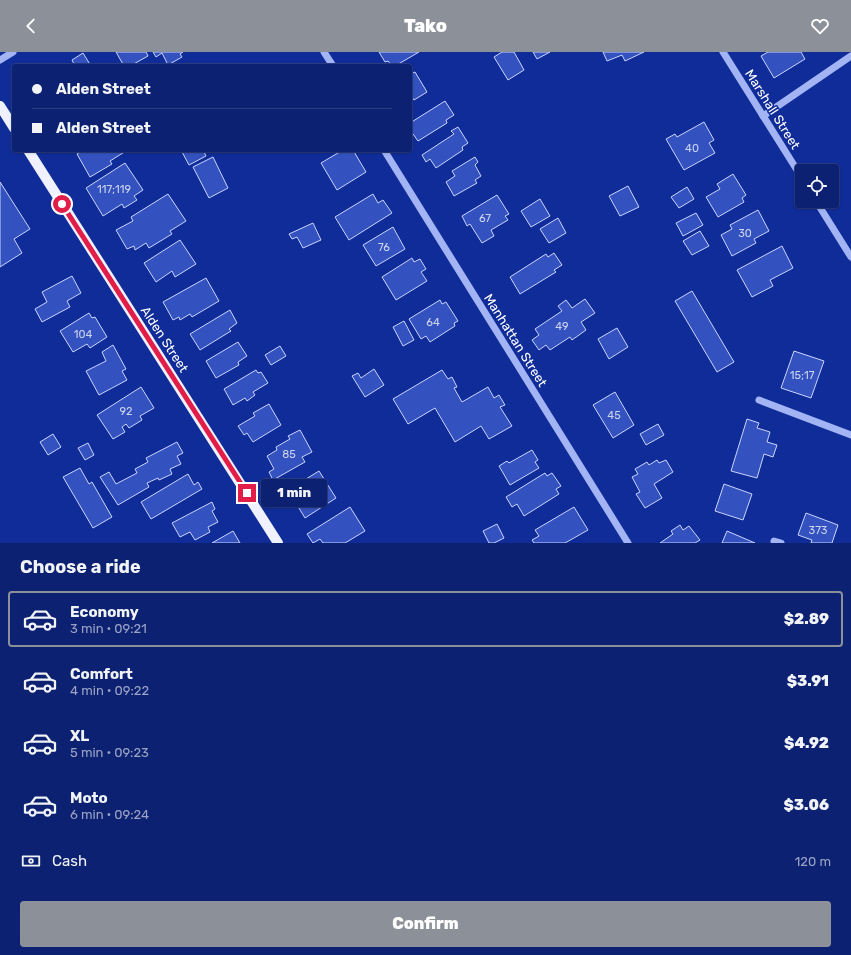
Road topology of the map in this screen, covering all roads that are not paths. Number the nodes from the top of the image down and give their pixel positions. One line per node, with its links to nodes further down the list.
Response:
1 (12, 52): 5 (street)
2 (324, 52): 6 (street)
3 (723, 52): 8 (street, Marshall Street)
4 (851, 56): 8 (street)
5 (0, 60)
6 (332, 64)
7 (0, 106): 9 (main road)
8 (763, 116): 12 (street, Marshall Street)
9 (12, 125)
10 (29, 152): 17 (main road, Alden Street)
11 (385, 152): 18 (street, Manhattan Street)
12 (795, 167)
13 (820, 208): 14 (street)
14 (851, 257)
15 (759, 400): 16 (street)
16 (851, 435)
17 (278, 543)
18 (628, 543)

